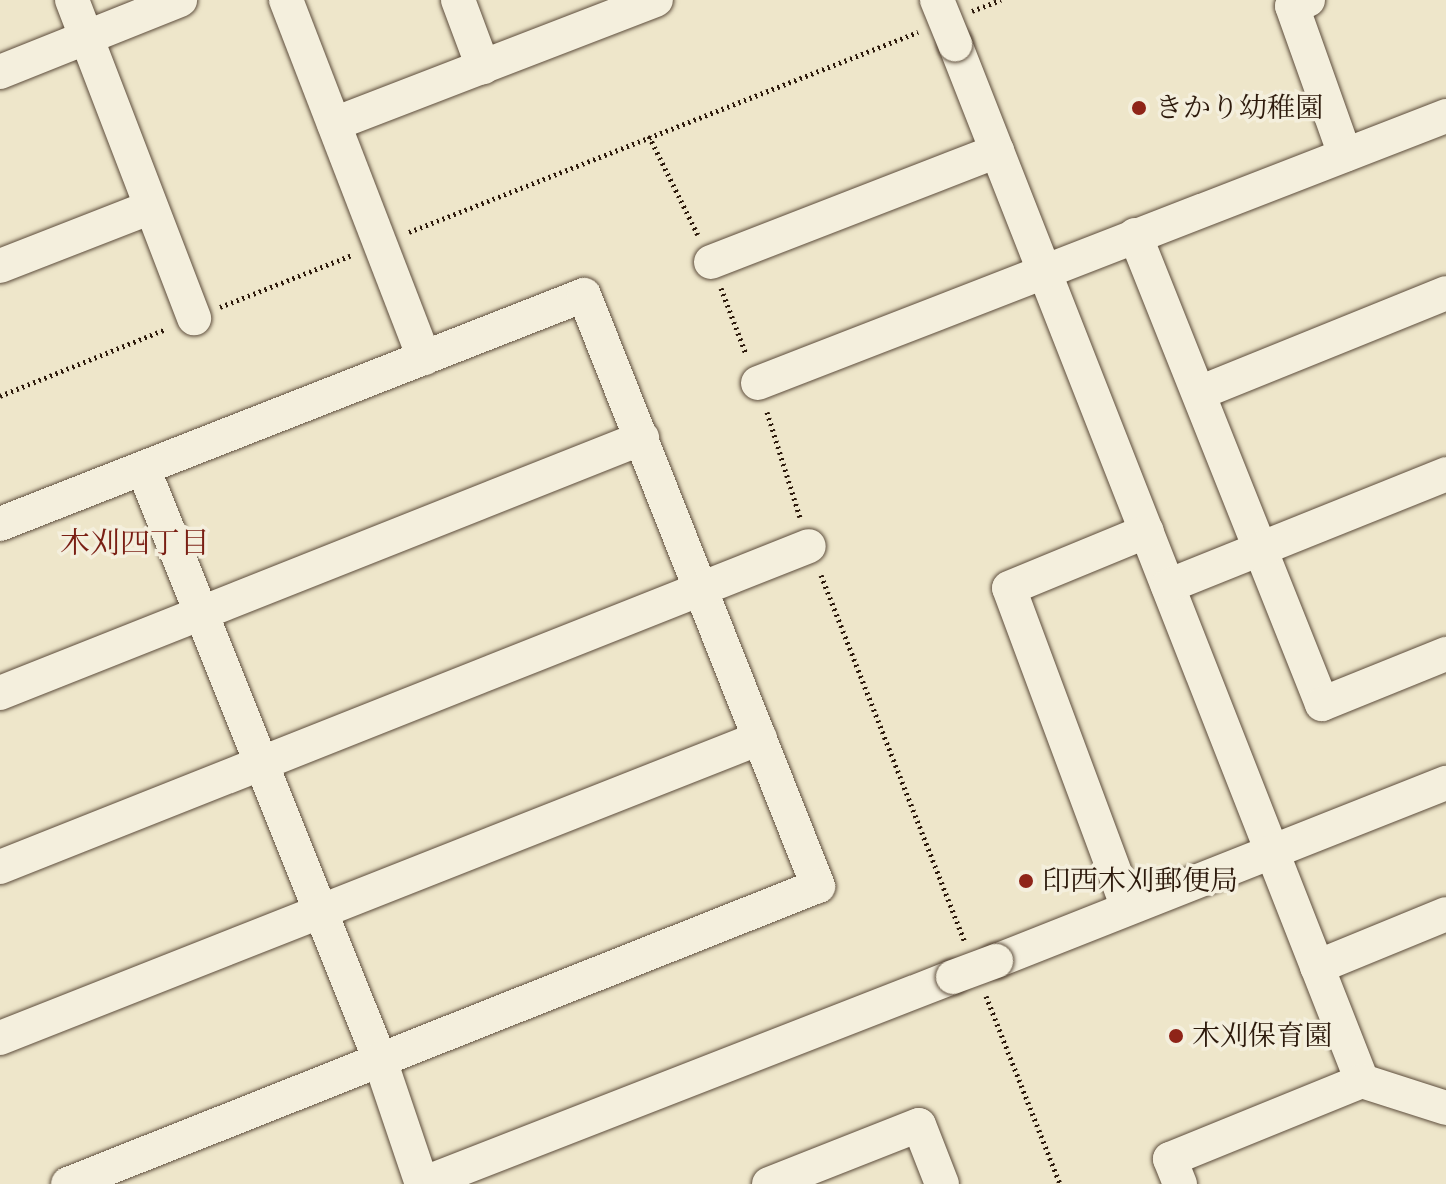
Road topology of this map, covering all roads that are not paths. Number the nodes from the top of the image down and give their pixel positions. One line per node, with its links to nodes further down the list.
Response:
1 (72, 0): 8 (street)
2 (180, 0): 8 (street)
3 (286, 0): 12 (street)
4 (458, 0): 9 (street)
5 (1308, 0): 14 (street)
6 (644, 2): 9 (street)
7 (944, 22): 13 (street)
8 (87, 38): 10 (street); 15 (street)
9 (483, 67): 12 (street)
10 (0, 72)
11 (1446, 116): 14 (street)
12 (334, 124): 22 (street)
13 (997, 151): 17 (street); 19 (street)
14 (1345, 155): 16 (street)
15 (151, 207): 18 (street); 21 (street)
16 (1135, 235): 19 (street); 24 (street)
17 (711, 262)
18 (0, 266)
19 (1044, 269): 23 (street); 29 (street)
20 (1446, 293): 24 (street)
21 (194, 318)
22 (424, 358): 25 (street); 26 (street)
23 (758, 383)
24 (1199, 393): 31 (street)
25 (642, 438): 33 (street); 34 (street)
26 (143, 468): 28 (street); 34 (street)
27 (1446, 474): 31 (street)
28 (0, 524)
29 (1147, 531): 32 (street); 42 (street)
30 (809, 546): 33 (street)
31 (1260, 548): 32 (street); 35 (street)
32 (1168, 586): 40 (street)
33 (702, 588): 37 (street); 38 (street)
34 (203, 613): 36 (street); 38 (street)
35 (1446, 654)
36 (0, 693)
37 (760, 738): 43 (street); 47 (street)
38 (261, 763): 41 (street); 43 (street)
39 (1446, 783): 40 (street)
40 (1269, 850): 42 (street); 45 (street)
41 (0, 867)
42 (1128, 908): 51 (street)
43 (320, 912): 46 (street); 47 (street)
44 (1446, 914): 45 (street)
45 (1317, 967): 48 (street)
46 (0, 1038)
47 (380, 1060): 50 (street); 51 (street)
48 (1362, 1081): 49 (street); 54 (street)
49 (1446, 1108)
50 (68, 1184)
51 (422, 1184)
52 (769, 1184): 53 (street)
53 (942, 1184)
54 (1180, 1184)

